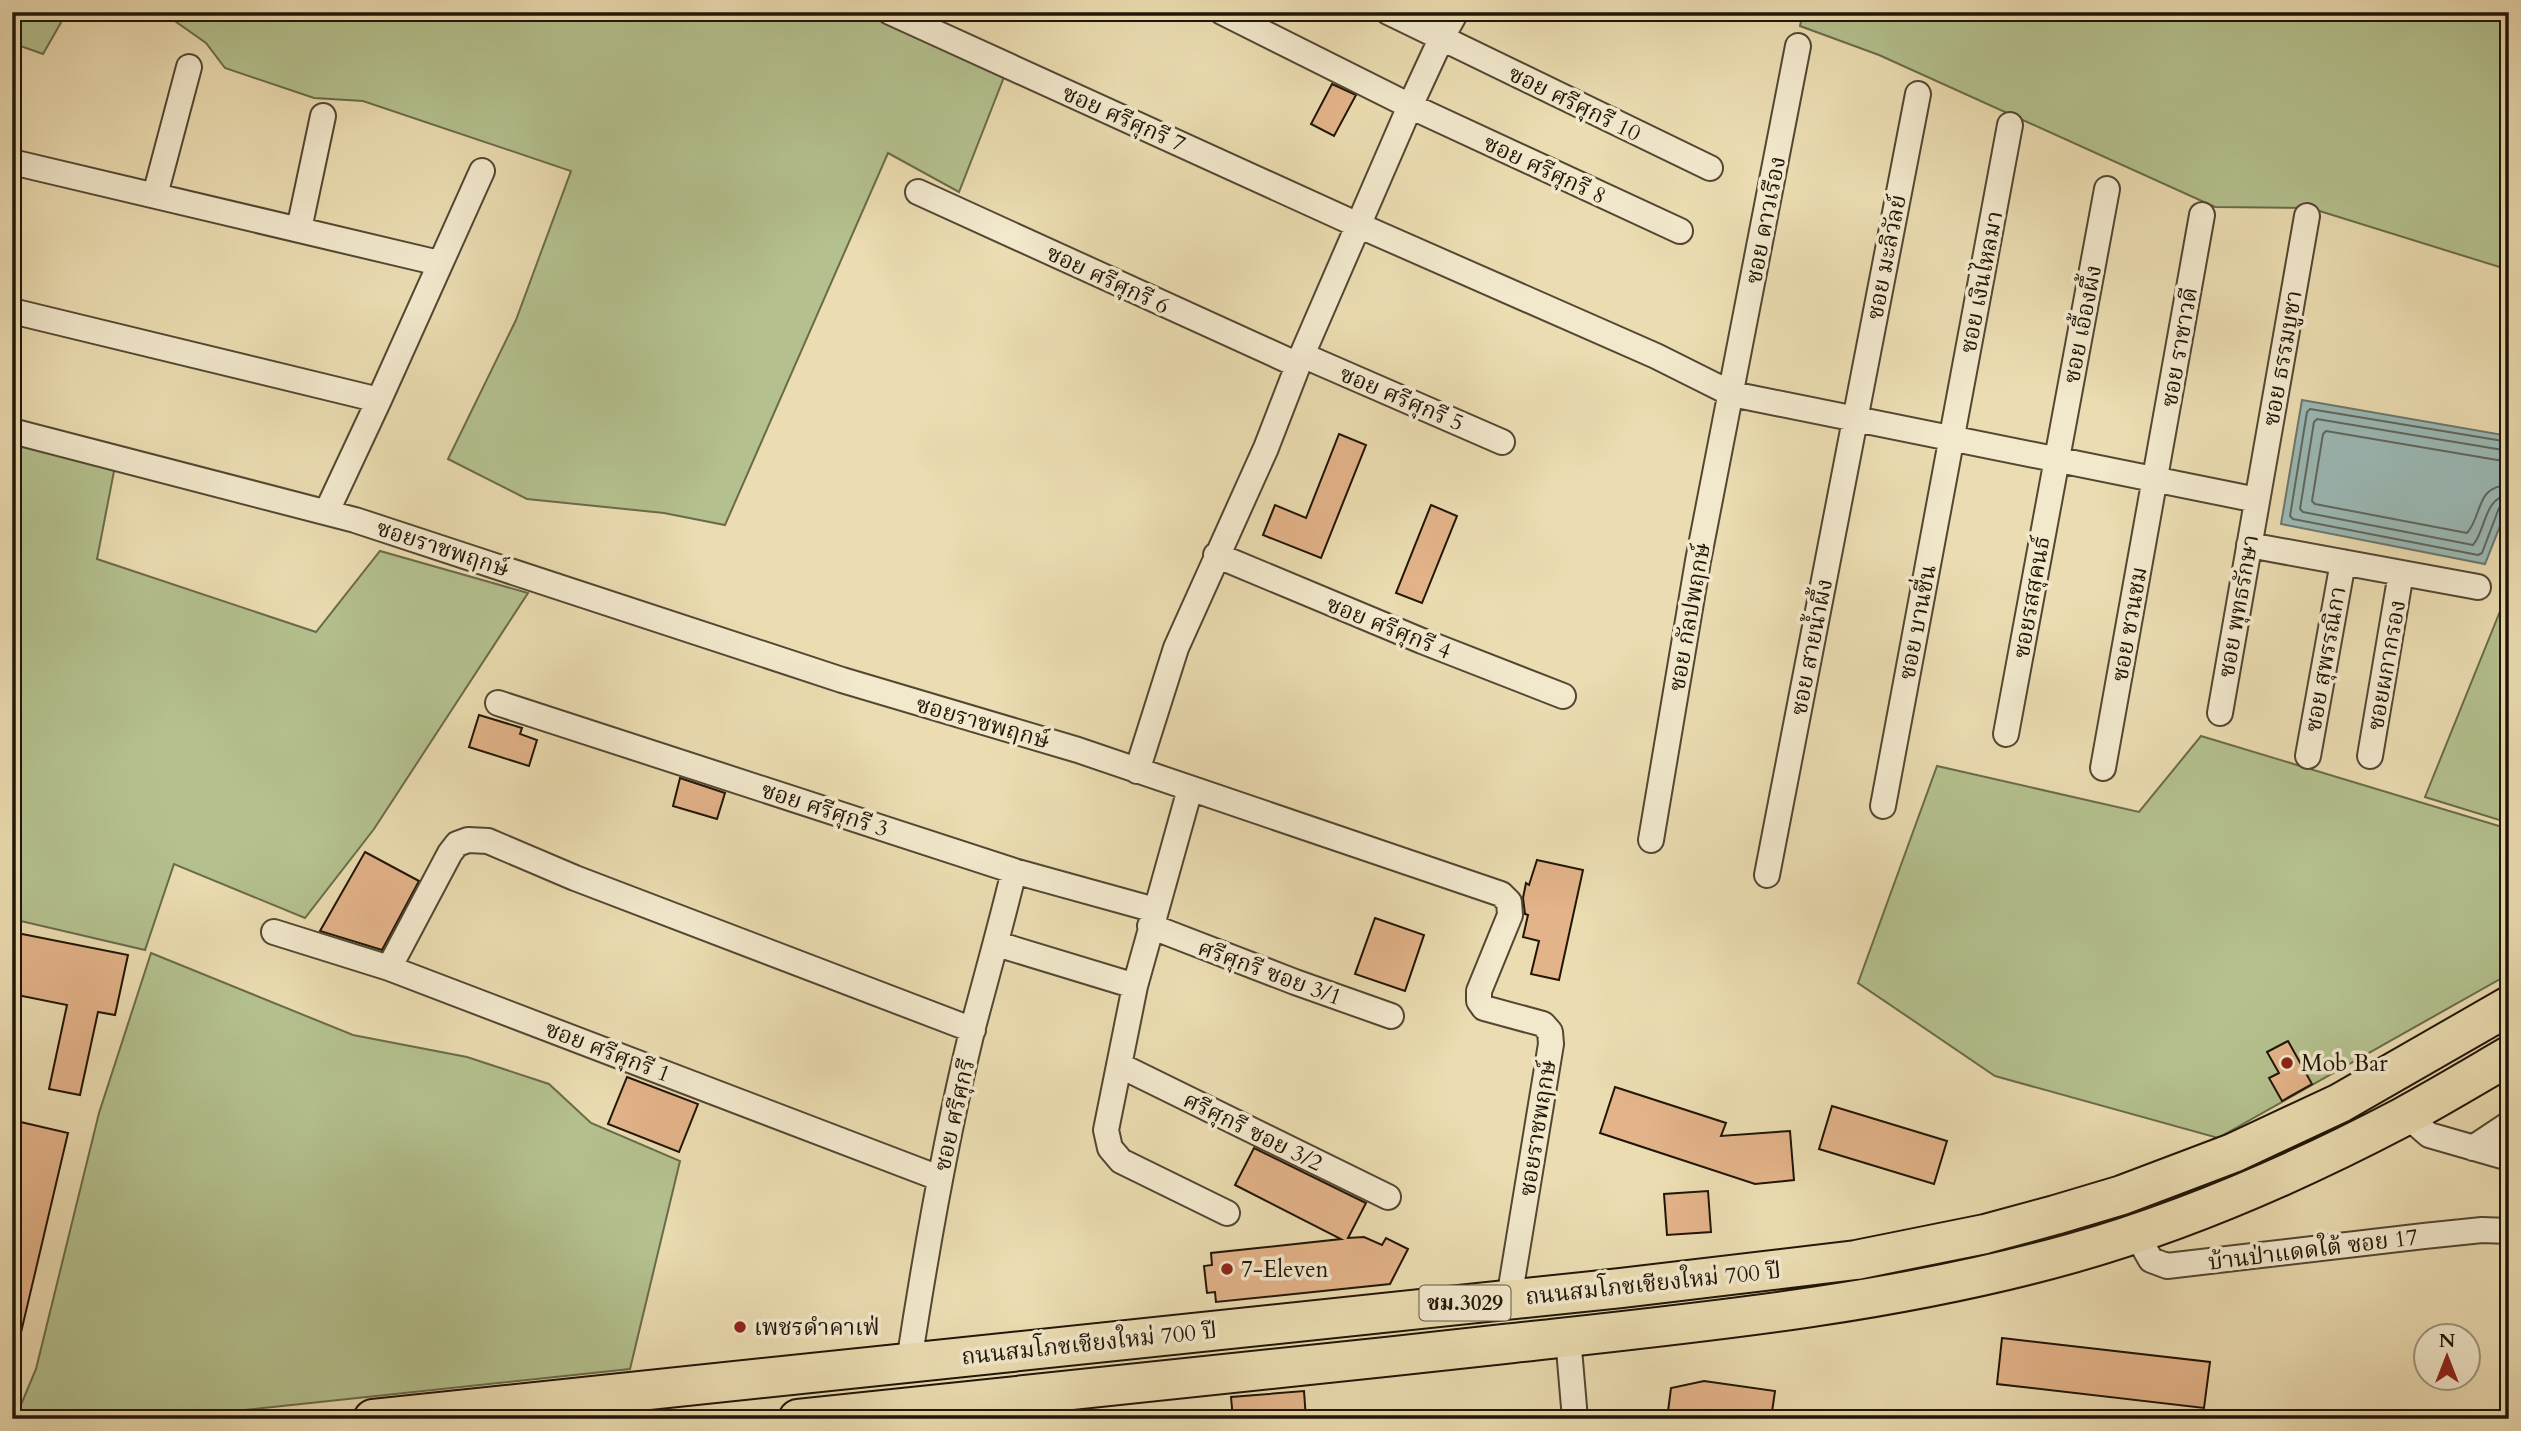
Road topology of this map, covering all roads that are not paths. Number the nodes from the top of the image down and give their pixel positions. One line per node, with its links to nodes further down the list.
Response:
1 (890, 12): 5 (street, ซอย ศรีศุกรี 7)
2 (1222, 12): 10 (street, ซอย ศรีศุกรี 8)
3 (1388, 12): 6 (street, ซอย ศรีศุกรี 10)
4 (1456, 12): 6 (street)
5 (927, 19): 21 (street, ซอย ศรีศุกรี 7)
6 (1441, 39): 10 (street); 14 (street, ซอย ศรีศุกรี 10)
7 (1798, 46): 27 (street, ซอย ดาวเรือง)
8 (189, 67): 18 (street)
9 (1917, 94): 29 (street, ซอย มะลิวัลย์)
10 (1410, 106): 21 (street); 23 (street, ซอย ศรีศุกรี 8)
11 (323, 116): 22 (street)
12 (2010, 125): 31 (street, ซอย เงินไหลมา)
13 (12, 162): 18 (street)
14 (1710, 168)
15 (482, 171): 24 (street)
16 (2107, 189): 33 (street, ซอย เอื้องผึ้ง)
17 (918, 192): 26 (street, ซอย ศรีศุกรี 6)
18 (155, 195): 22 (street)
19 (2202, 215): 34 (street, ซอย ราชาวดี)
20 (2306, 216): 35 (street, ซอย ธรรมบูชา)
21 (1358, 225): 26 (street); 27 (street, ซอย ศรีศุกรี 7)
22 (299, 229): 24 (street)
23 (1679, 231)
24 (439, 263): 28 (street)
25 (12, 311): 28 (street)
26 (1300, 360): 32 (street, ซอย ศรีศุกรี 5); 38 (street)
27 (1732, 394): 29 (street, ซอย ศรีศุกรี 7); 52 (street, ซอย กัลปพฤกษ์)
28 (379, 400): 36 (street)
29 (1854, 419): 31 (street, ซอย ศรีศุกรี 7); 54 (street, ซอย สายน้ำผึ้ง)
30 (12, 431): 36 (street, ซอยราชพฤกษ์)
31 (1951, 439): 33 (street, ซอย ศรีศุกรี 7); 51 (street, ซอย บานชื่น)
32 (1502, 442)
33 (2056, 460): 34 (street, ซอย ศรีศุกรี 7); 45 (street, ซอยรสสุคนธ์)
34 (2155, 479): 35 (street, ซอย ศรีศุกรี 7); 48 (street, ซอย ชวนชม)
35 (2257, 500): 37 (street, ซอย พุทธรักษา)
36 (327, 511): 49 (street, ซอยราชพฤกษ์)
37 (2249, 545): 39 (street); 44 (street, ซอย พุทธรักษา)
38 (1216, 555): 42 (street, ซอย ศรีศุกรี 4); 49 (street)
39 (2343, 562): 40 (street); 46 (street, ซอย สุพรรณิกา)
40 (2401, 573): 41 (street); 47 (street, ซอยผกากรอง)
41 (2478, 587)
42 (1563, 696)
43 (498, 703): 53 (street, ซอย ศรีศุกรี 3)
44 (2220, 713)
45 (2006, 734)
46 (2308, 756)
47 (2370, 756)
48 (2103, 768)
49 (1137, 771): 50 (street, ซอยราชพฤกษ์)
50 (1190, 789): 55 (street); 74 (street, ซอยราชพฤกษ์)
51 (1883, 806)
52 (1651, 840)
53 (1014, 871): 55 (street, ซอย ศรีศุกรี 3); 57 (street, ซอย ศรีศุกรี)
54 (1767, 875)
55 (1153, 918): 59 (street); 61 (street, ศรีศุกรี ซอย 3/1)
56 (274, 932): 58 (street, ซอย ศรีศุกรี 1)
57 (997, 944): 59 (street); 62 (street, ซอย ศรีศุกรี)
58 (389, 968): 62 (street); 69 (street, ซอย ศรีศุกรี 1)
59 (1135, 986): 64 (street)
60 (2509, 1006): 74 (main road, ถนนสมโภชเชียงใหม่ 700 ปี / ชม.3029)
61 (1391, 1016)
62 (973, 1030): 69 (street, ซอย ศรีศุกรี)
63 (2509, 1056): 65 (main road, ถนนสมโภชเชียงใหม่ 700 ปี / ชม.3029)
64 (1119, 1065): 70 (street, ศรีศุกรี ซอย 3/2); 71 (street)
65 (2406, 1115): 67 (street); 73 (main road, ถนนสมโภชเชียงใหม่ 700 ปี / ชม.3029)
66 (2509, 1124): 67 (street)
67 (2473, 1148): 68 (street)
68 (2509, 1158)
69 (939, 1178): 76 (street, ซอย ศรีศุกรี)
70 (1388, 1198)
71 (1227, 1213)
72 (2509, 1231): 73 (street, บ้านป่าแดดใต้ ซอย 17)
73 (2135, 1232): 75 (main road, ถนนสมโภชเชียงใหม่ 700 ปี / ชม.3029)
74 (1509, 1299): 76 (main road, ถนนสมโภชเชียงใหม่ 700 ปี / ชม.3029)
75 (1568, 1337): 77 (main road, ถนนสมโภชเชียงใหม่ 700 ปี / ชม.3029); 78 (street)
76 (909, 1362): 79 (main road, ถนนสมโภชเชียงใหม่ 700 ปี / ชม.3029)
77 (844, 1416): 80 (main road, ถนนสมโภชเชียงใหม่ 700 ปี / ชม.3029)
78 (1582, 1417)
79 (373, 1419)
80 (798, 1419)

